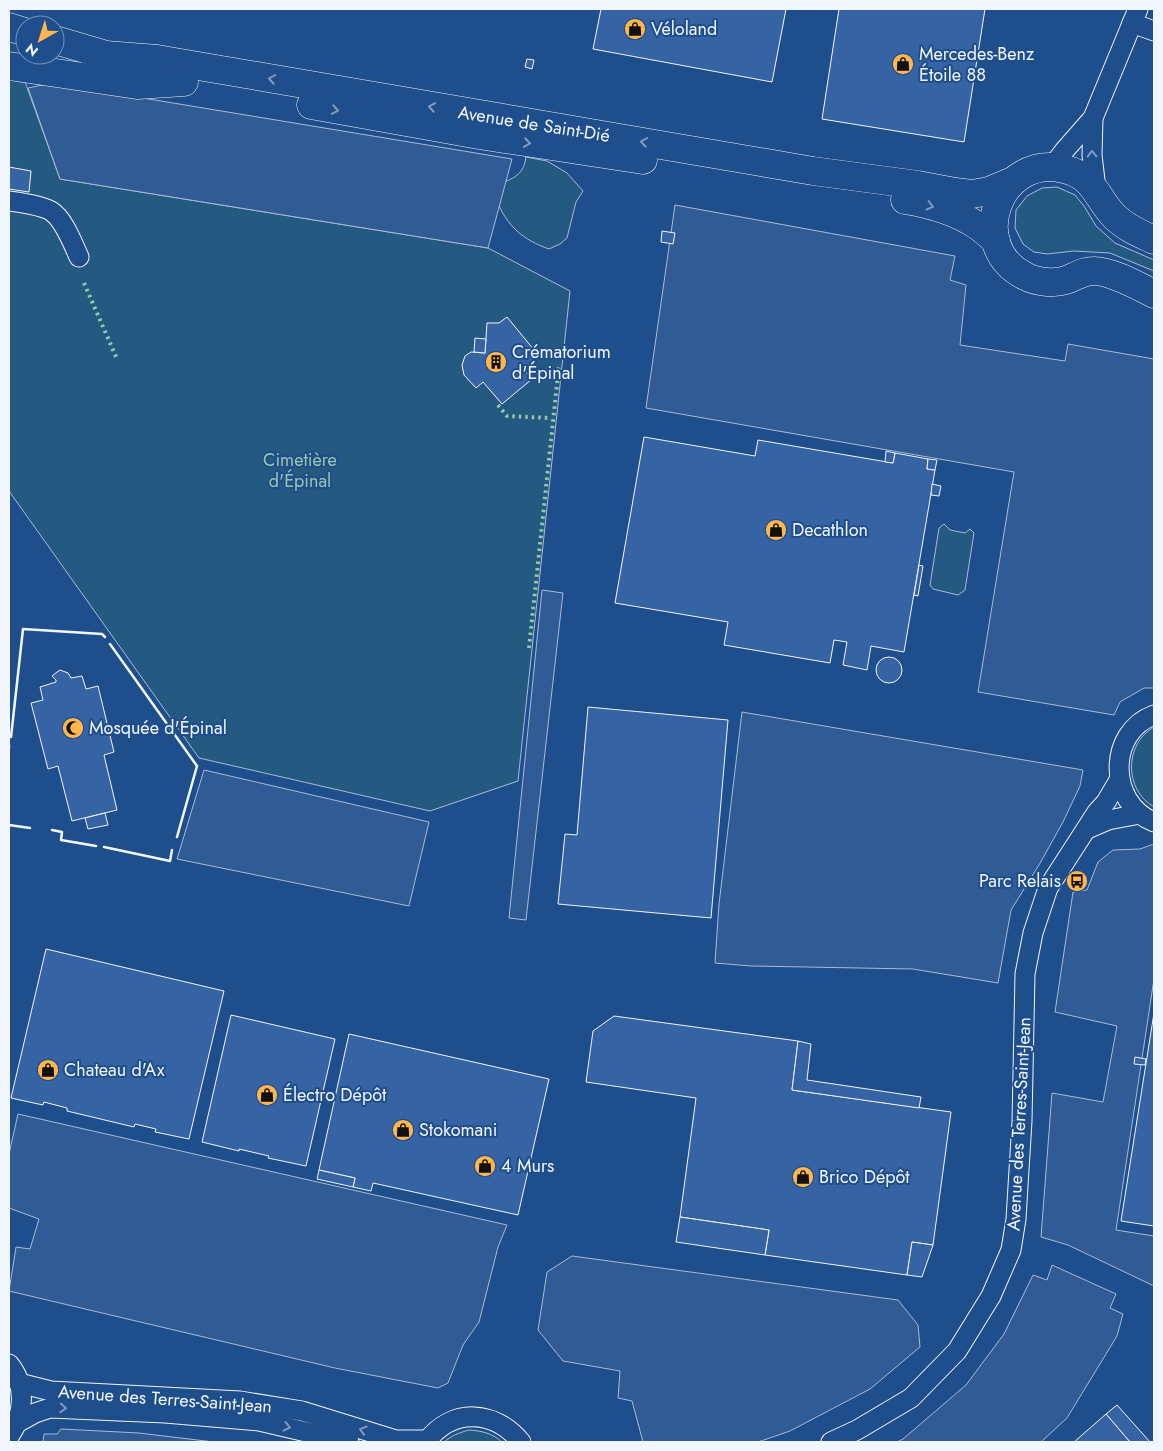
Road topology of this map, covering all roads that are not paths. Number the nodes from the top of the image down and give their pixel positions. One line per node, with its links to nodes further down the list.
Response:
1 (1135, 16): 2 (street); 7 (street)
2 (1154, 31)
3 (65, 43): 9 (main road, Avenue de Saint-Dié, one-way to 3)
4 (65, 59): 6 (main road, Avenue de Saint-Dié)
5 (9, 66): 6 (main road)
6 (184, 82): 13 (main road, Avenue de Saint-Dié, one-way to 13)
7 (1093, 118): 8 (street); 10 (street, one-way to 7)
8 (1052, 167): 9 (main road, Avenue de Saint-Dié); 10 (main road)
9 (1013, 181): 13 (main road)
10 (1096, 189): 12 (main road)
11 (9, 201): 14 (street)
12 (1154, 240)
13 (996, 242): 15 (main road)
14 (79, 257)
15 (1154, 294)
16 (1154, 715): 17 (street)
17 (1119, 780): 18 (street); 19 (street, Avenue des Terres-Saint-Jean)
18 (1147, 818): 19 (street)
19 (1087, 830): 26 (street, Avenue des Terres-Saint-Jean)
20 (9, 1364): 21 (street)
21 (19, 1383): 22 (street); 23 (street, Avenue des Terres-Saint-Jean, one-way to 21)
22 (13, 1430): 24 (street, Avenue des Terres-Saint-Jean, one-way to 24)
23 (427, 1441): 25 (street)
24 (349, 1442)
25 (521, 1442)
26 (831, 1442)

